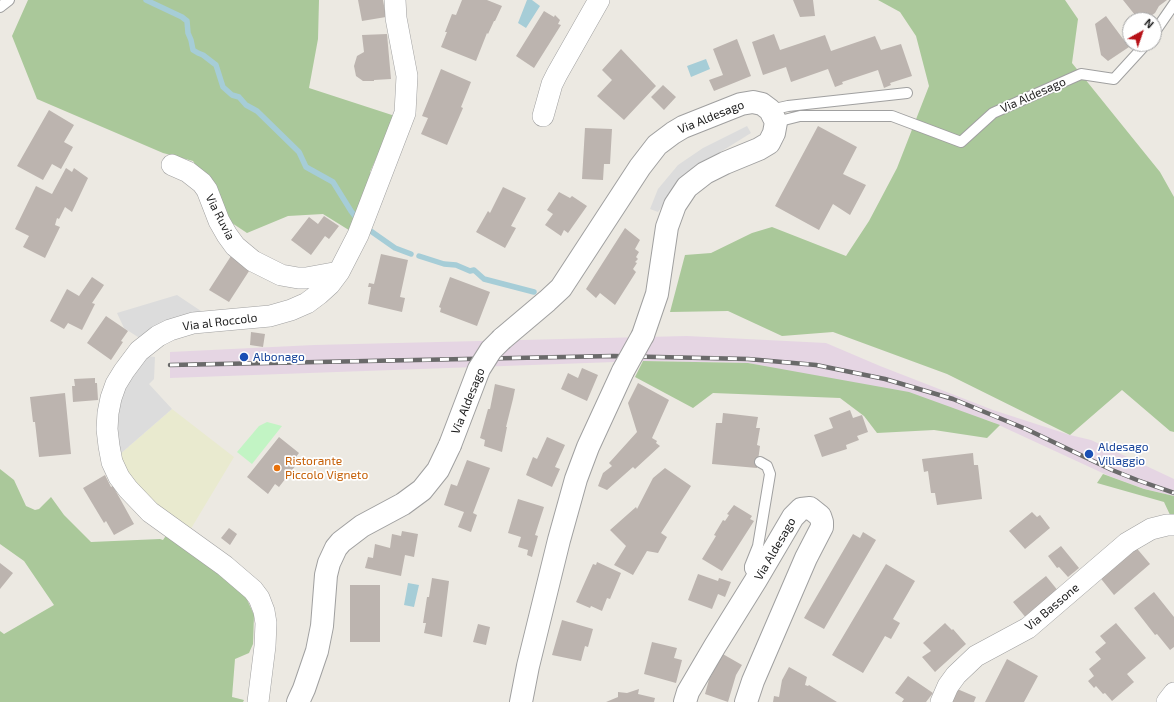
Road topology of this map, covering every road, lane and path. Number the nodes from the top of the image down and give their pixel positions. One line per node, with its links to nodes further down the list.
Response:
1 (9, 0): 5 (lane)
2 (395, 0): 12 (street, Via al Roccolo)
3 (599, 0): 9 (street)
4 (1174, 4): 6 (lane)
5 (0, 7)
6 (1162, 21)
7 (1139, 52): 10 (lane, Via Aldesago)
8 (907, 93): 10 (lane)
9 (543, 116)
10 (773, 116): 18 (street, Via Aldesago, bridge); 19 (street, bridge)
11 (172, 165): 12 (street, Via Ruvia)
12 (339, 272): 17 (street, Via al Roccolo)
13 (760, 462): 15 (lane)
14 (1174, 525): 22 (street, Via Bassone)
15 (756, 580): 20 (street, Via Aldesago); 21 (street, Via Aldesago)
16 (1174, 693): 23 (street)
17 (258, 702)
18 (298, 702)
19 (520, 702)
20 (685, 702)
21 (746, 702)
22 (941, 702)
23 (1167, 702)

